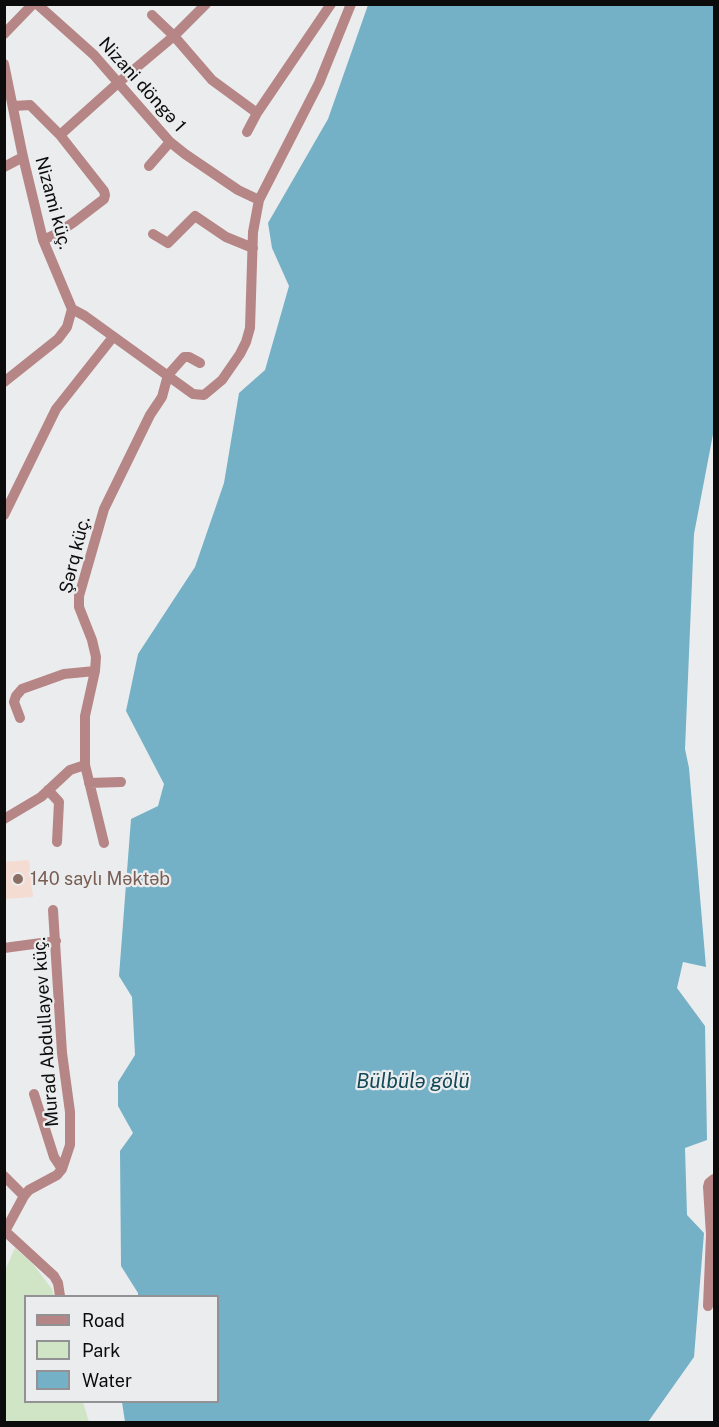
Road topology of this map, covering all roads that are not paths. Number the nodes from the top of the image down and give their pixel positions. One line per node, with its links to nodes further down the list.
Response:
1 (35, 4): 6 (street); 9 (street, Nizani döngə 1)
2 (206, 4): 7 (street)
3 (331, 4): 11 (street)
4 (351, 4): 18 (street)
5 (152, 15): 7 (street)
6 (4, 34)
7 (174, 36): 9 (street); 11 (street)
8 (4, 64): 10 (street, Nizami küç.)
9 (118, 83): 13 (street); 14 (street, Nizani döngə 1)
10 (14, 106): 13 (street); 15 (street, Nizami küç.)
11 (257, 113): 12 (street)
12 (247, 132)
13 (60, 135): 20 (street)
14 (170, 142): 16 (street); 18 (street, Nizani döngə 1)
15 (23, 157): 17 (street); 20 (street, Nizami küç.)
16 (149, 166)
17 (4, 167)
18 (259, 200): 21 (street)
19 (153, 234): 21 (street)
20 (43, 240): 22 (street, Nizami küç.)
21 (253, 248): 25 (street)
22 (72, 309): 23 (street); 26 (street)
23 (112, 337): 25 (street); 27 (street)
24 (200, 363): 25 (street)
25 (168, 375): 28 (street, Şərq küç.)
26 (7, 376)
27 (4, 515)
28 (95, 671): 29 (street); 30 (street, Şərq küç.)
29 (20, 718)
30 (85, 765): 32 (street, Şərq küç.); 33 (street)
31 (121, 782): 32 (street)
32 (89, 783): 36 (street, Şərq küç.)
33 (48, 790): 34 (street); 35 (street)
34 (4, 819)
35 (57, 842)
36 (104, 843)
37 (53, 910): 38 (street, Murad Abdullayev küç.)
38 (56, 941): 39 (street); 41 (street, Murad Abdullayev küç.)
39 (4, 948)
40 (34, 1094): 41 (street)
41 (62, 1169): 44 (street)
42 (4, 1176): 44 (street)
43 (714, 1179): 47 (street)
44 (24, 1196): 45 (street)
45 (5, 1232): 46 (street)
46 (60, 1295)
47 (708, 1306)

